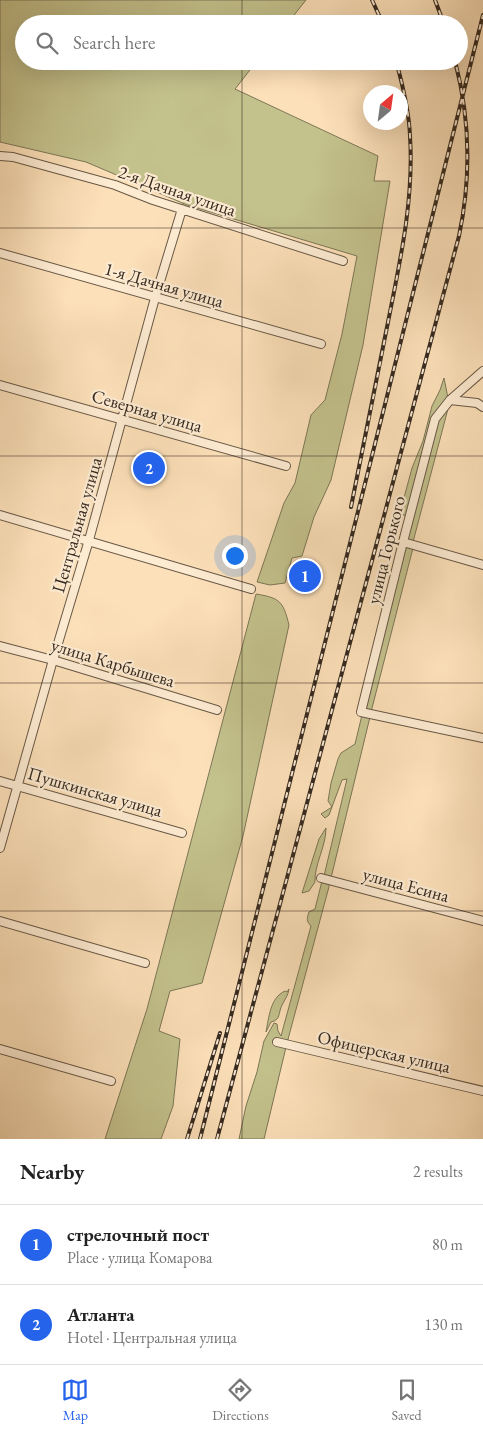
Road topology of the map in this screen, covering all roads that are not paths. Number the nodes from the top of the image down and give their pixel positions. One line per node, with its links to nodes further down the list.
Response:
1 (0, 156): 2 (street, 2-я Дачная улица)
2 (182, 209): 4 (street, 2-я Дачная улица); 5 (street, Центральная улица)
3 (0, 253): 5 (street, 1-я Дачная улица)
4 (343, 261)
5 (155, 298): 6 (street, 1-я Дачная улица); 11 (street, Центральная улица)
6 (320, 344)
7 (483, 371): 9 (street)
8 (0, 385): 11 (street, Северная улица)
9 (450, 400): 10 (street); 15 (street, улица Горького)
10 (483, 407)
11 (123, 419): 12 (street, Северная улица); 14 (street, Центральная улица)
12 (286, 466)
13 (0, 515): 14 (street)
14 (89, 540): 17 (street); 19 (street, Центральная улица)
15 (403, 542): 16 (street); 21 (street, улица Горького)
16 (483, 565)
17 (251, 589)
18 (0, 646): 19 (street, улица Карбышева)
19 (53, 660): 20 (street, улица Карбышева); 23 (street, Центральная улица)
20 (217, 710)
21 (483, 738)
22 (0, 781): 23 (street, Пушкинская улица)
23 (19, 786): 24 (street, Пушкинская улица); 25 (street, Центральная улица)
24 (182, 833)
25 (0, 848)
26 (321, 878): 28 (street, улица Есина)
27 (0, 921): 29 (street)
28 (483, 921)
29 (145, 963)
30 (277, 1042): 33 (street, Офицерская улица)
31 (0, 1049): 32 (street)
32 (111, 1081)
33 (483, 1091)

